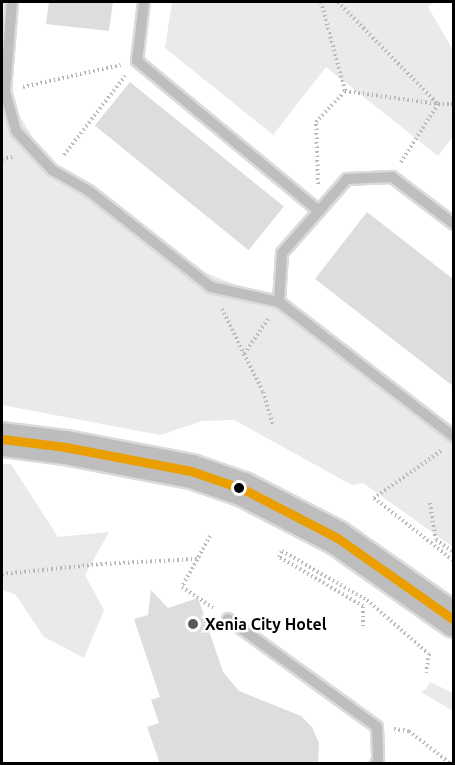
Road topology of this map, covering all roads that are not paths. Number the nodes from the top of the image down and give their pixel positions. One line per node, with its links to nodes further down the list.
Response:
1 (12, 2): 5 (lane)
2 (144, 2): 3 (lane)
3 (319, 211): 4 (lane); 5 (lane)
4 (453, 224)
5 (279, 302): 6 (lane)
6 (453, 437)
7 (2, 439): 9 (main road)
8 (228, 619): 10 (lane)
9 (453, 620)
10 (376, 764)

